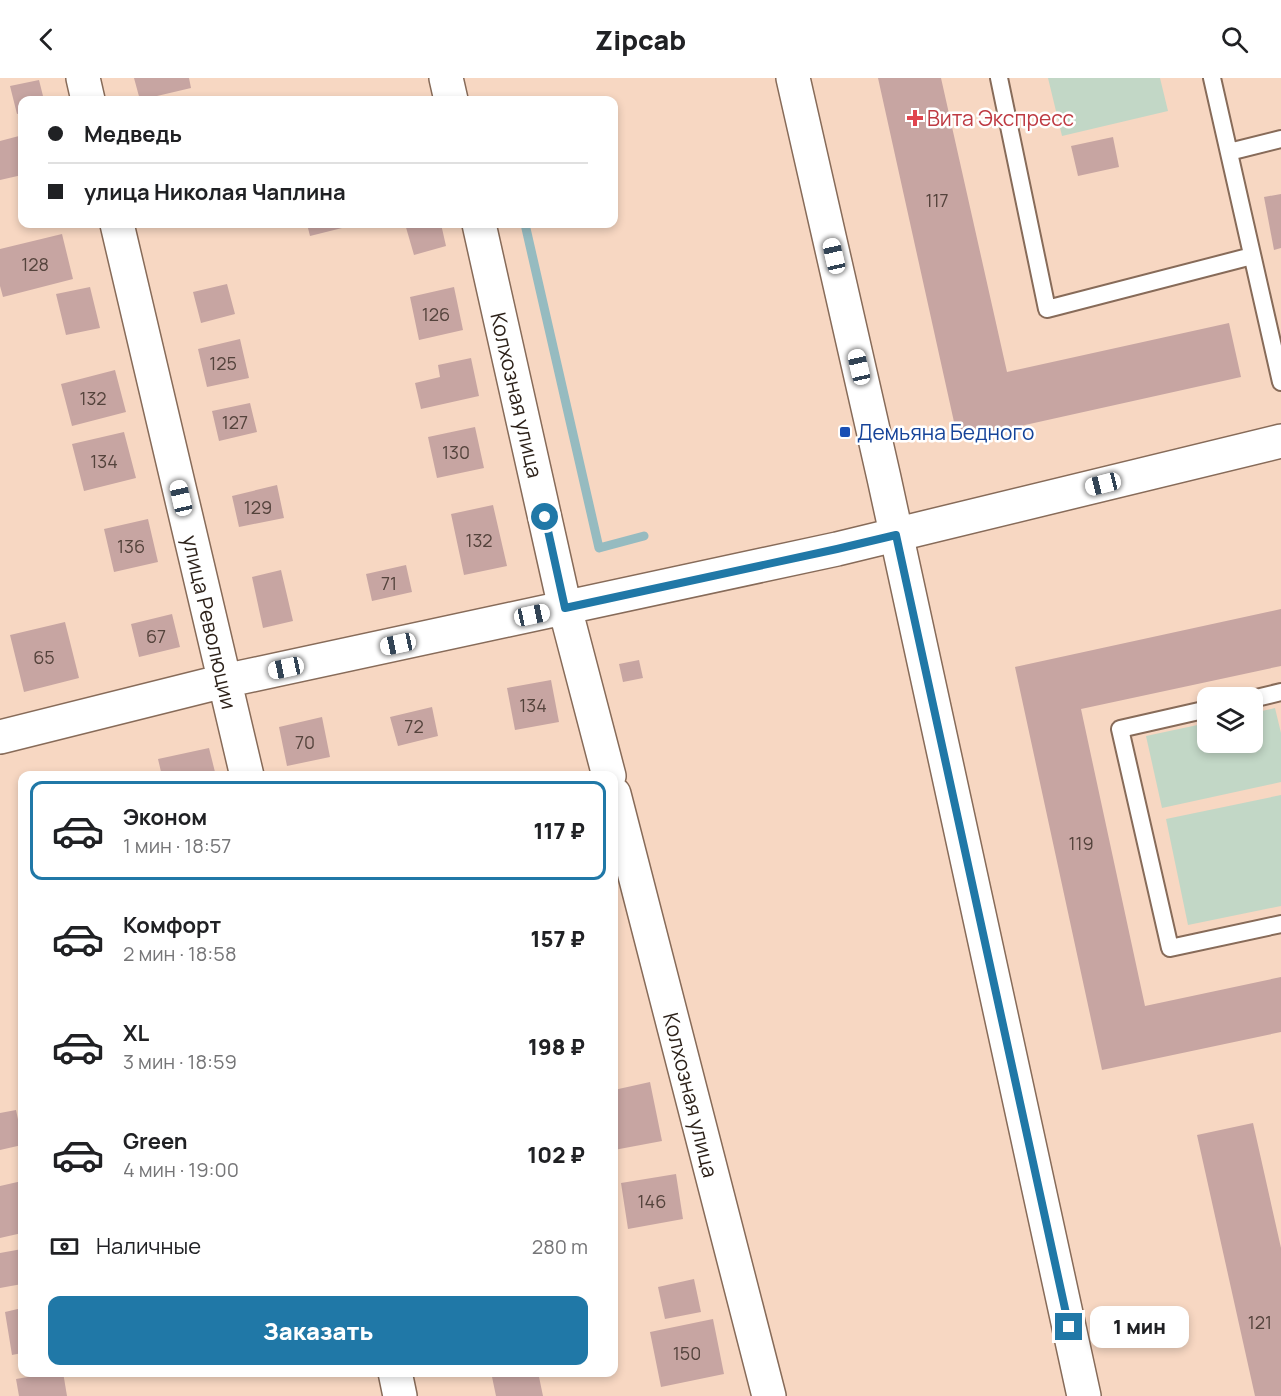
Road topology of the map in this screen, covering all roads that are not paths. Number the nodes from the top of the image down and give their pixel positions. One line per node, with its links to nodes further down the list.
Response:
1 (83, 78): 6 (street)
2 (446, 78): 7 (street)
3 (794, 78): 16 (street)
4 (999, 78): 12 (lane)
5 (1212, 78): 9 (lane)
6 (87, 96)
7 (450, 96)
8 (1281, 139): 9 (lane)
9 (1228, 152): 12 (lane)
10 (118, 228): 18 (street, улица Революции)
11 (479, 228): 17 (street, Колхозная улица)
12 (1252, 256): 13 (lane)
13 (1276, 337): 14 (lane)
14 (1281, 382)
15 (1281, 441): 16 (street)
16 (896, 535): 17 (street); 30 (street)
17 (565, 608): 18 (street); 24 (street, Колхозная улица)
18 (224, 681): 22 (street); 23 (street, улица Революции)
19 (1281, 692): 20 (lane)
20 (1263, 696)
21 (1197, 712): 26 (lane)
22 (0, 736)
23 (246, 771)
24 (608, 771)
25 (618, 810): 29 (street, Колхозная улица)
26 (1281, 924)
27 (396, 1377): 28 (street)
28 (400, 1396)
29 (769, 1396)
30 (1084, 1396)

